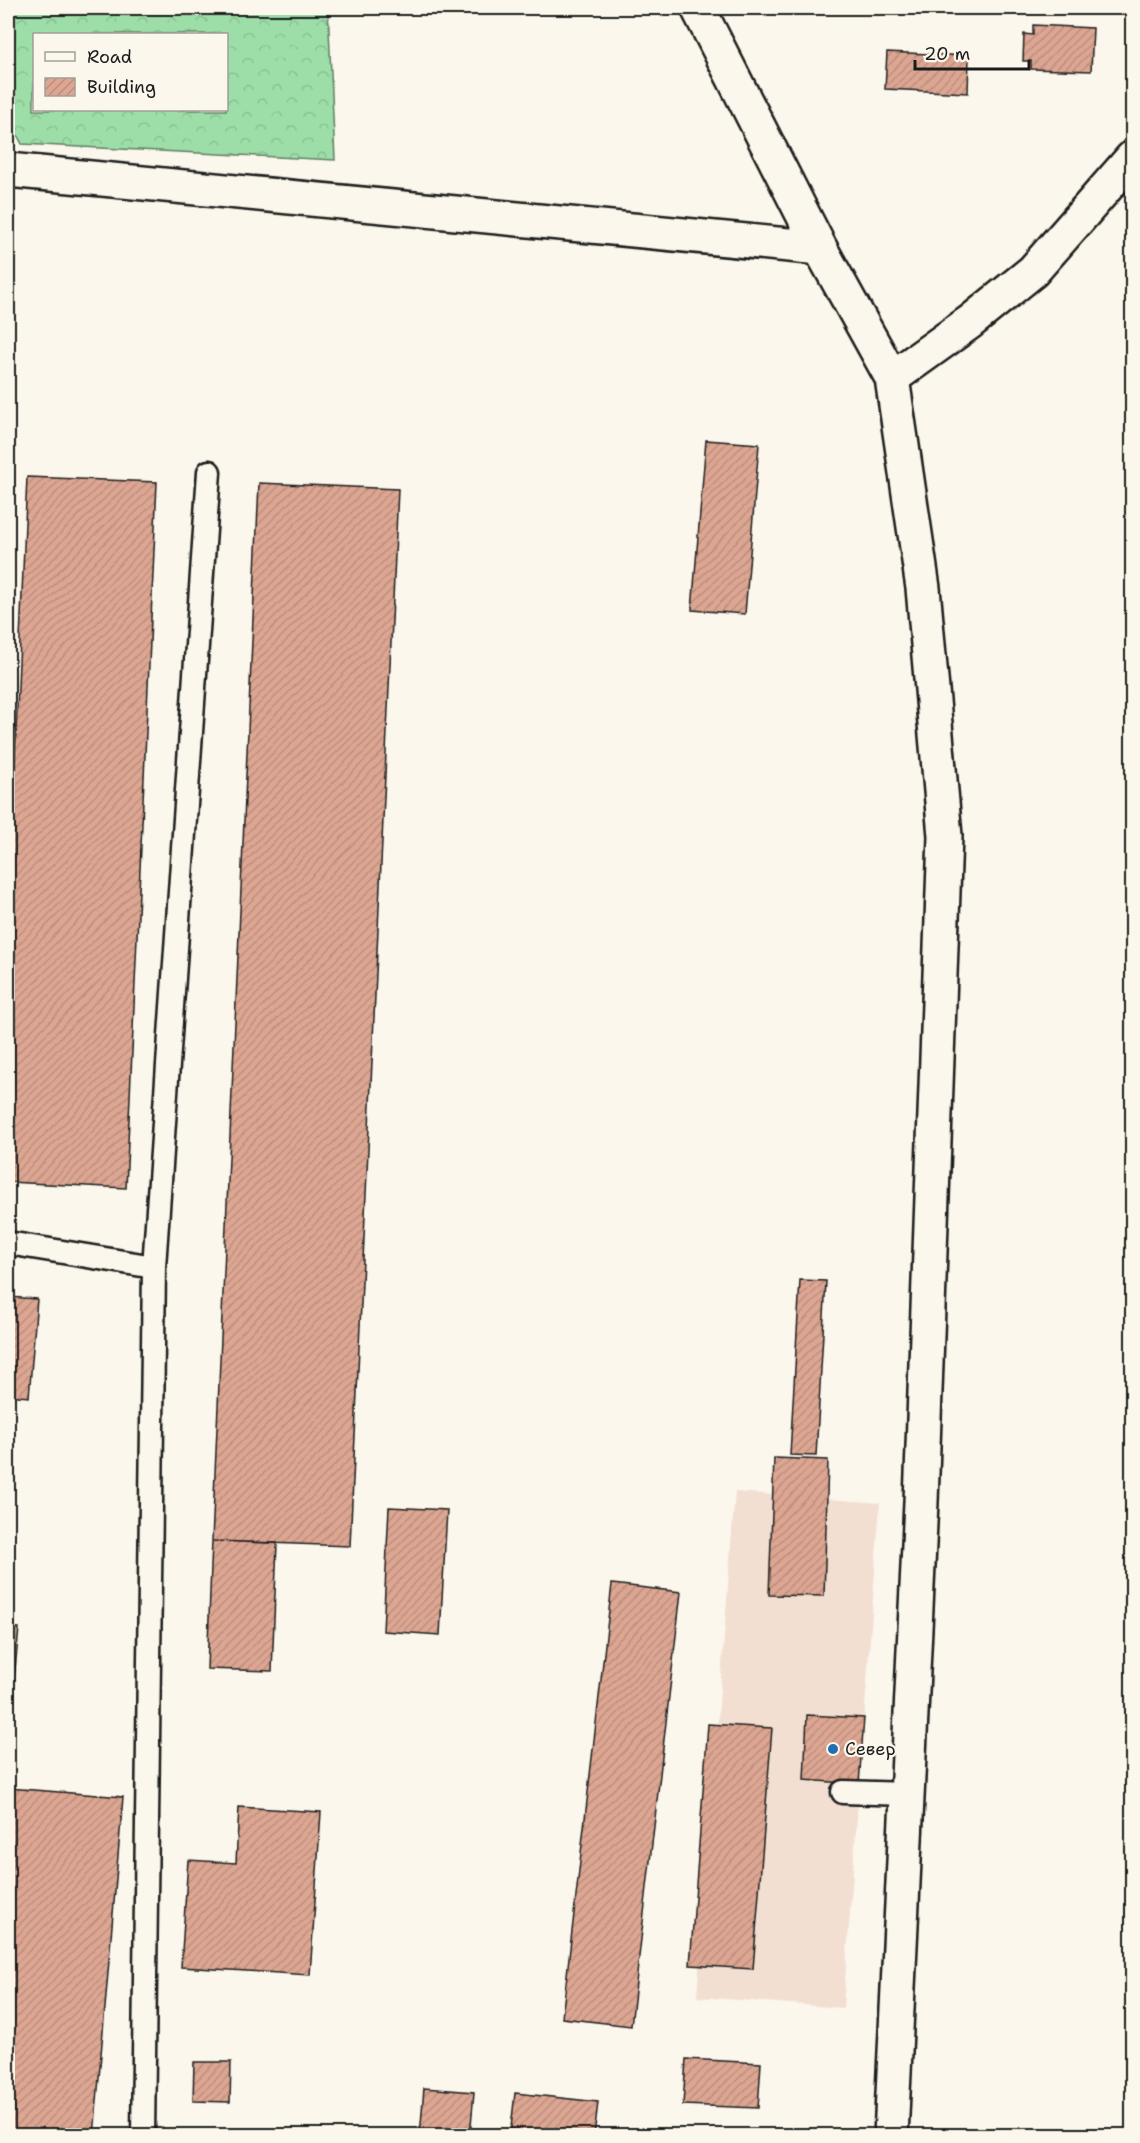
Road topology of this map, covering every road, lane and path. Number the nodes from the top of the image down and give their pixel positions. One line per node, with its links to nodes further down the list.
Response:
1 (698, 8): 4 (street)
2 (1132, 158): 5 (street)
3 (8, 170): 4 (street)
4 (820, 248): 5 (street)
5 (892, 378): 10 (street)
6 (209, 472): 8 (lane)
7 (8, 1243): 8 (lane)
8 (154, 1267): 11 (lane)
9 (843, 1792): 10 (lane)
10 (907, 1794): 12 (street)
11 (143, 2136)
12 (891, 2136)

